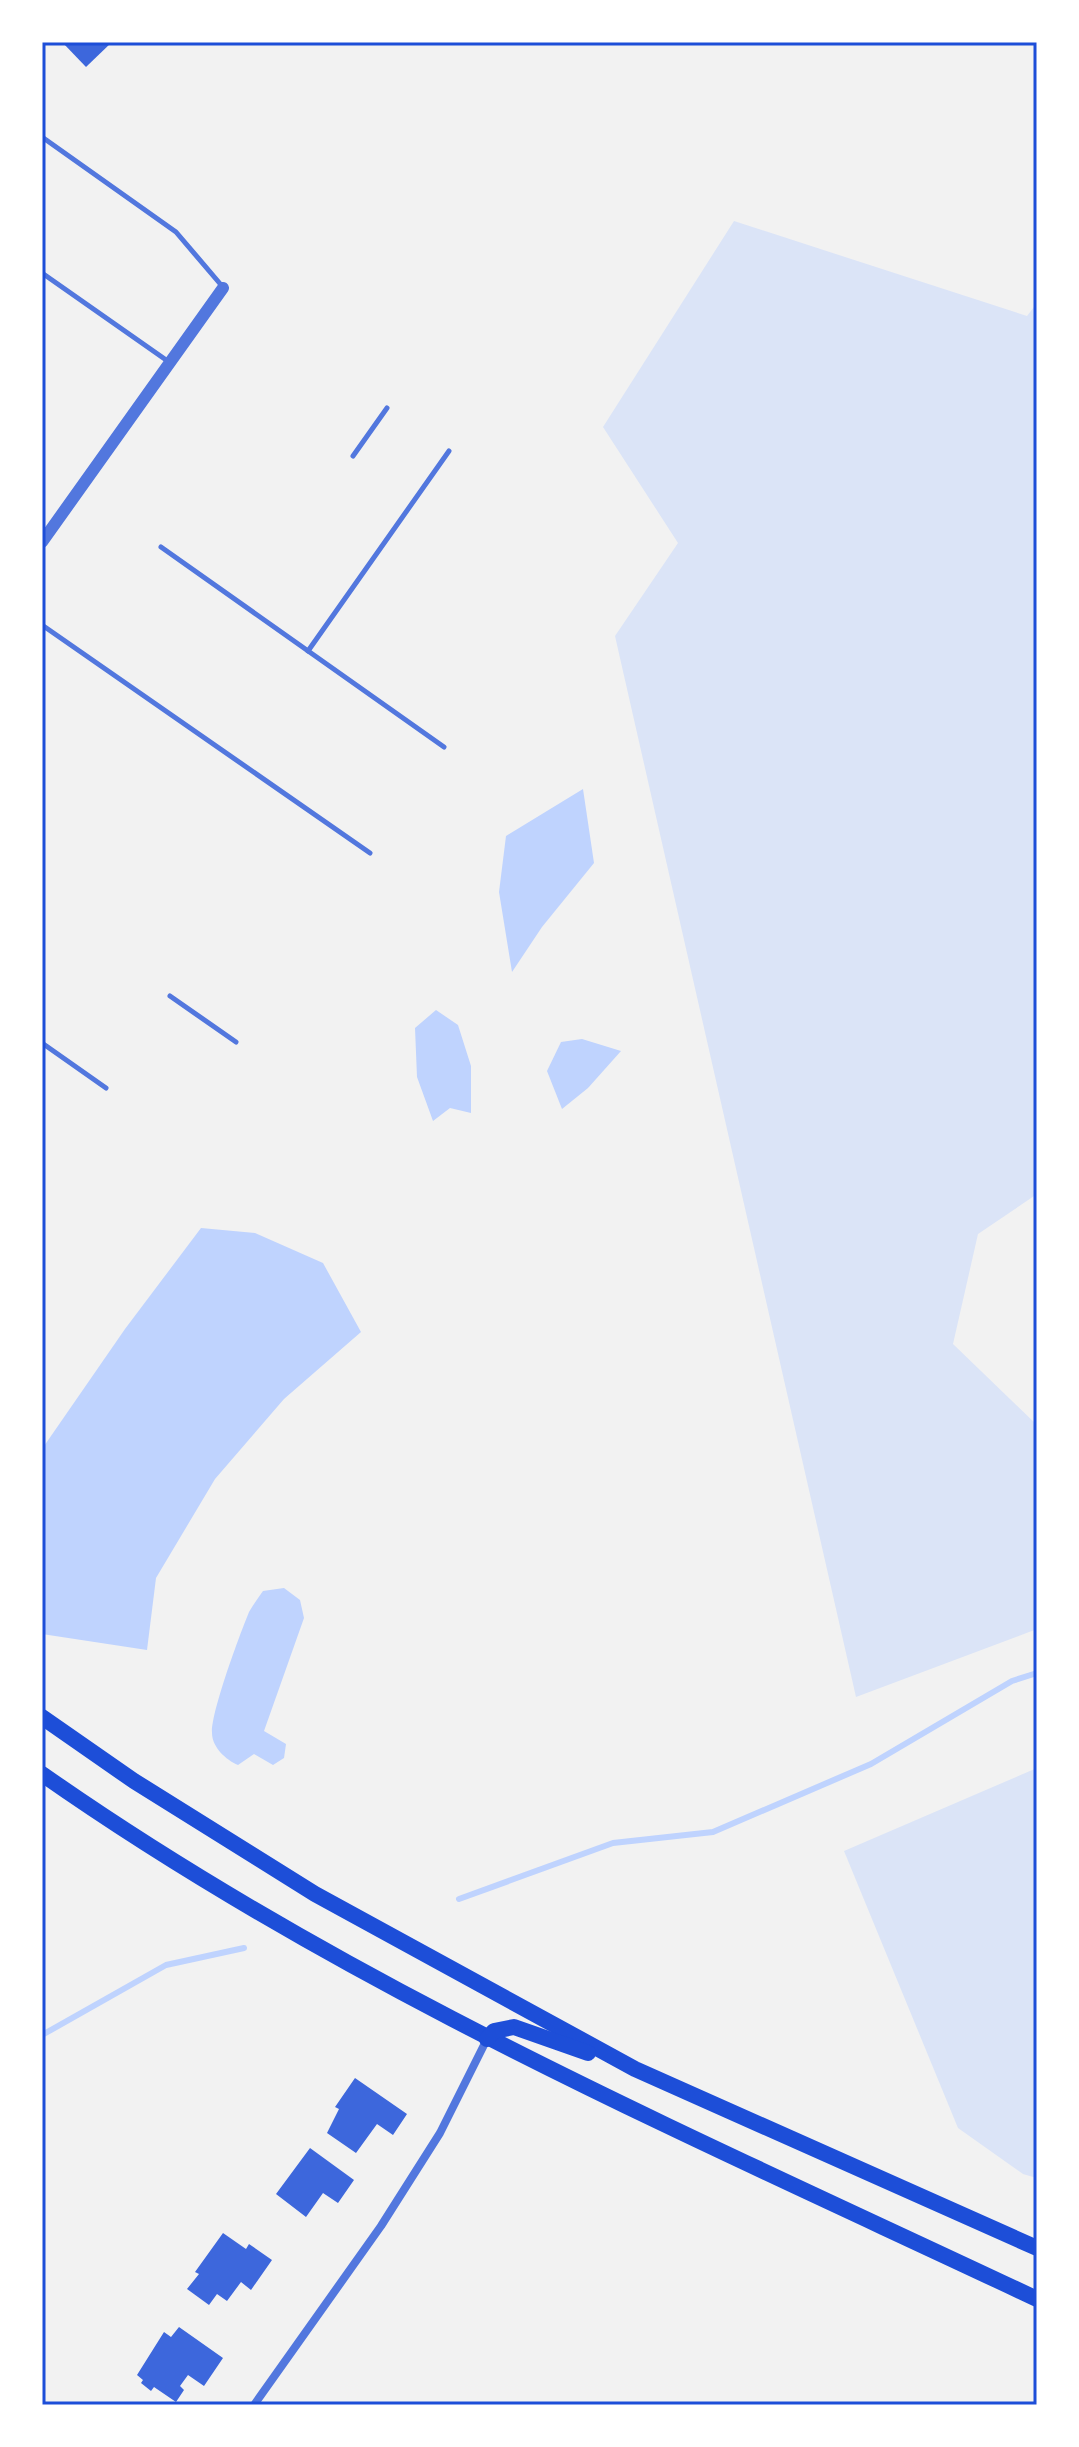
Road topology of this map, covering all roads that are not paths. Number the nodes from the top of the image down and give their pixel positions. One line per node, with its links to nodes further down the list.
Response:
1 (42, 137): 3 (lane)
2 (42, 273): 4 (lane)
3 (223, 288): 4 (street)
4 (170, 363): 8 (street)
5 (387, 408): 7 (lane)
6 (449, 451): 11 (lane)
7 (353, 456)
8 (42, 542)
9 (161, 547): 11 (lane)
10 (42, 625): 13 (lane)
11 (308, 651): 12 (lane)
12 (444, 747)
13 (370, 853)
14 (170, 996): 15 (lane)
15 (236, 1042)
16 (42, 1043): 17 (lane)
17 (106, 1088)
18 (42, 1717): 21 (main road)
19 (42, 1774): 20 (main road)
20 (487, 2039): 21 (main road); 23 (main road); 24 (street)
21 (635, 2069): 22 (main road)
22 (1037, 2248)
23 (1037, 2299)
24 (254, 2405)

